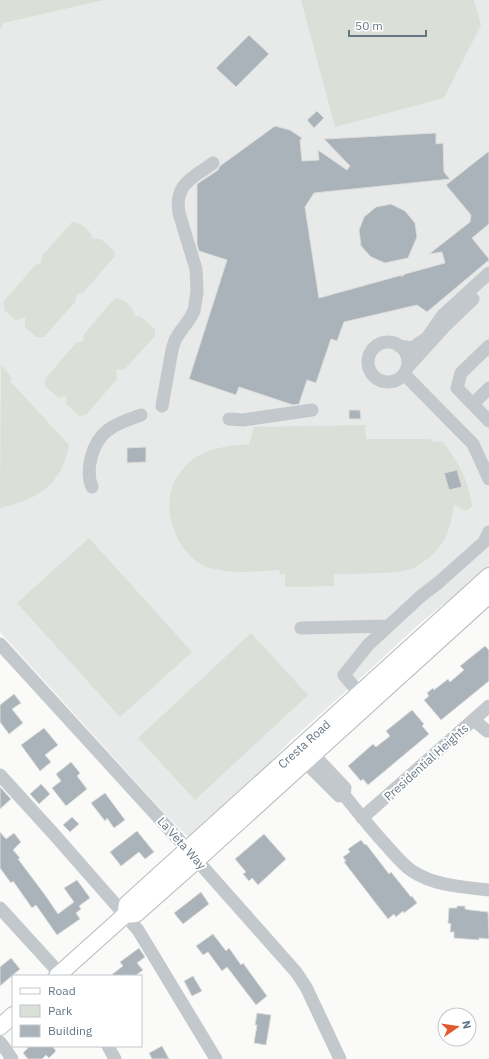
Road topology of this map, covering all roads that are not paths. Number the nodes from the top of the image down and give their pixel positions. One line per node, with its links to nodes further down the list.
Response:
1 (213, 163): 9 (street)
2 (489, 273): 4 (street)
3 (489, 284): 6 (street)
4 (399, 346): 6 (street); 6 (street)
5 (489, 346): 8 (street)
6 (405, 371): 14 (street)
7 (489, 388): 8 (street)
8 (473, 404): 13 (street)
9 (162, 406)
10 (312, 410): 12 (street)
11 (142, 415): 15 (street)
12 (229, 419)
13 (489, 421)
14 (489, 479)
15 (92, 487)
16 (489, 532): 19 (street)
17 (489, 576): 22 (main road, Cresta Road)
18 (489, 595): 22 (main road, Cresta Road)
19 (388, 626): 20 (street); 22 (street)
20 (301, 628)
21 (0, 644): 29 (street, La Veta Way)
22 (364, 699): 26 (main road, Cresta Road); 29 (main road, Cresta Road)
23 (489, 706): 24 (street, Presidential Heights)
24 (474, 720): 25 (street); 28 (street, Presidential Heights)
25 (489, 731)
26 (309, 758): 28 (street); 29 (main road, Cresta Road)
27 (0, 775): 32 (street)
28 (362, 818): 30 (street)
29 (192, 855): 32 (main road, Cresta Road); 41 (street, La Veta Way)
30 (489, 890)
31 (0, 908): 33 (street)
32 (126, 915): 33 (main road, Cresta Road); 40 (street)
33 (59, 975)
34 (12, 1016): 35 (main road)
35 (0, 1027)
36 (0, 1042): 38 (street)
37 (109, 1047): 39 (street)
38 (12, 1059)
39 (115, 1059)
40 (216, 1059)
41 (340, 1059)

